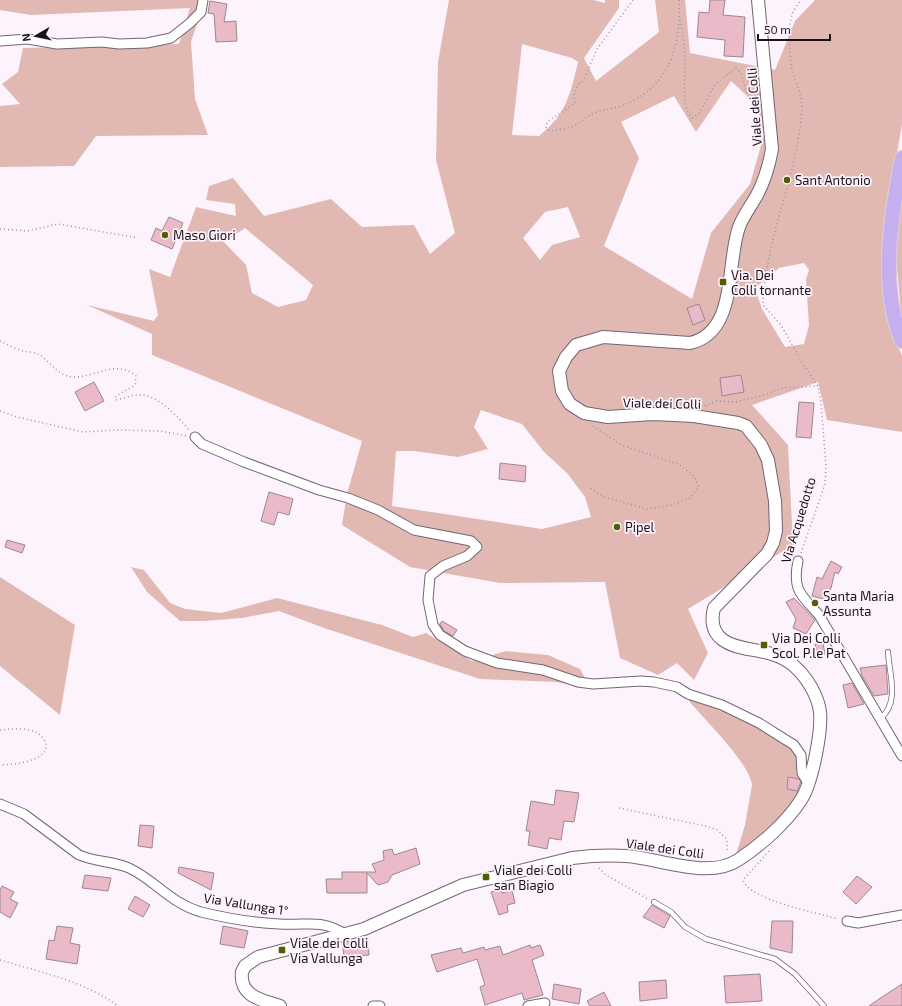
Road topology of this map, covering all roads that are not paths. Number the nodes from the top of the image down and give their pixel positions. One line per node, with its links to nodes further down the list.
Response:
1 (203, 0): 3 (street)
2 (758, 0): 11 (main road, Viale dei Colli)
3 (0, 41)
4 (902, 158): 5 (main road)
5 (902, 342)
6 (195, 437): 11 (street)
7 (798, 561): 9 (street, Via Acquedotto)
8 (888, 652): 9 (lane)
9 (881, 718): 10 (street, Via Acquedotto)
10 (902, 756)
11 (809, 784): 16 (main road, Viale dei Colli)
12 (0, 804): 16 (street, Via Vallunga 1°)
13 (654, 902): 22 (lane)
14 (902, 915): 15 (street)
15 (846, 921)
16 (346, 935): 18 (main road, Viale dei Colli)
17 (545, 1003): 21 (street)
18 (280, 1006)
19 (374, 1006): 20 (street)
20 (380, 1006)
21 (528, 1006)
22 (824, 1006)

